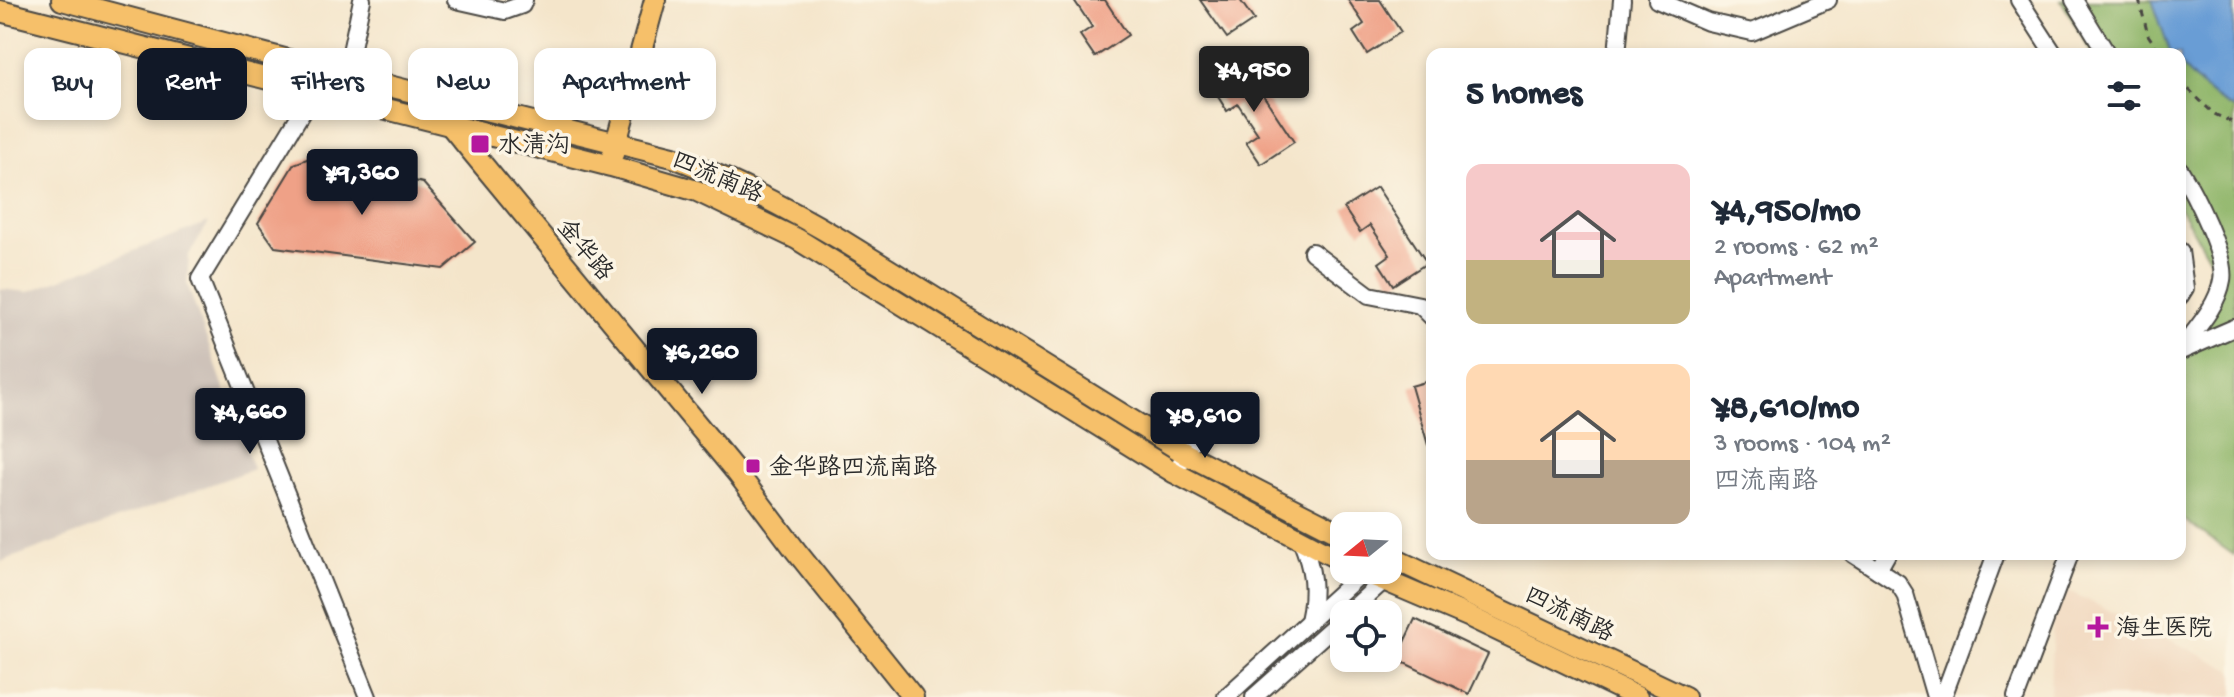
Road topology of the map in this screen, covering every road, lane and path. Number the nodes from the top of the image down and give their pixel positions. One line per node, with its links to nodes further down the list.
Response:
1 (62, 0): 12 (main road, 四流南路)
2 (362, 0): 14 (street)
3 (456, 0): 4 (street)
4 (524, 0)
5 (655, 0): 28 (main road)
6 (1622, 0): 15 (street)
7 (1657, 0): 8 (street)
8 (1828, 0)
9 (2019, 0): 16 (street)
10 (2074, 0): 17 (street)
11 (2139, 0): 18 (path)
12 (92, 4): 19 (main road, 四流南路)
13 (0, 11): 20 (main road, 四流南路)
14 (351, 48)
15 (1618, 48)
16 (2050, 48)
17 (2103, 48)
18 (2157, 48)
19 (263, 52)
20 (263, 79)
21 (2186, 87): 26 (path)
22 (392, 112): 27 (main road, 四流南路)
23 (518, 119): 28 (main road, 四流南路)
24 (297, 120): 54 (street)
25 (447, 120): 27 (main road, 金华路)
26 (2234, 123)
27 (452, 127): 29 (main road, 四流南路); 55 (main road, 金华路)
28 (615, 144): 29 (main road); 37 (main road, 四流南路)
29 (611, 166): 38 (main road, 四流南路)
30 (2186, 180): 34 (street)
31 (1312, 252): 32 (street)
32 (1426, 306)
33 (2234, 328): 35 (street)
34 (2186, 342)
35 (2186, 348)
36 (1200, 427): 37 (street)
37 (1186, 454): 38 (street); 39 (main road, 四流南路)
38 (1175, 473): 40 (main road, 四流南路)
39 (1330, 528)
40 (1301, 540): 41 (main road, 四流南路); 52 (street)
41 (1330, 555)
42 (1862, 560): 47 (street)
43 (1884, 560): 47 (street)
44 (1994, 560): 61 (street)
45 (2068, 560): 62 (street)
46 (1402, 562): 59 (main road, 四流南路)
47 (1878, 570): 60 (street)
48 (1348, 584): 52 (street)
49 (1381, 584): 51 (street)
50 (1391, 584): 58 (main road, 四流南路)
51 (1363, 600)
52 (1309, 621): 56 (street)
53 (1330, 629): 57 (street)
54 (368, 697)
55 (913, 697)
56 (1226, 697)
57 (1254, 697)
58 (1637, 697)
59 (1685, 697)
60 (1935, 697)
61 (1943, 697)
62 (2016, 697)

